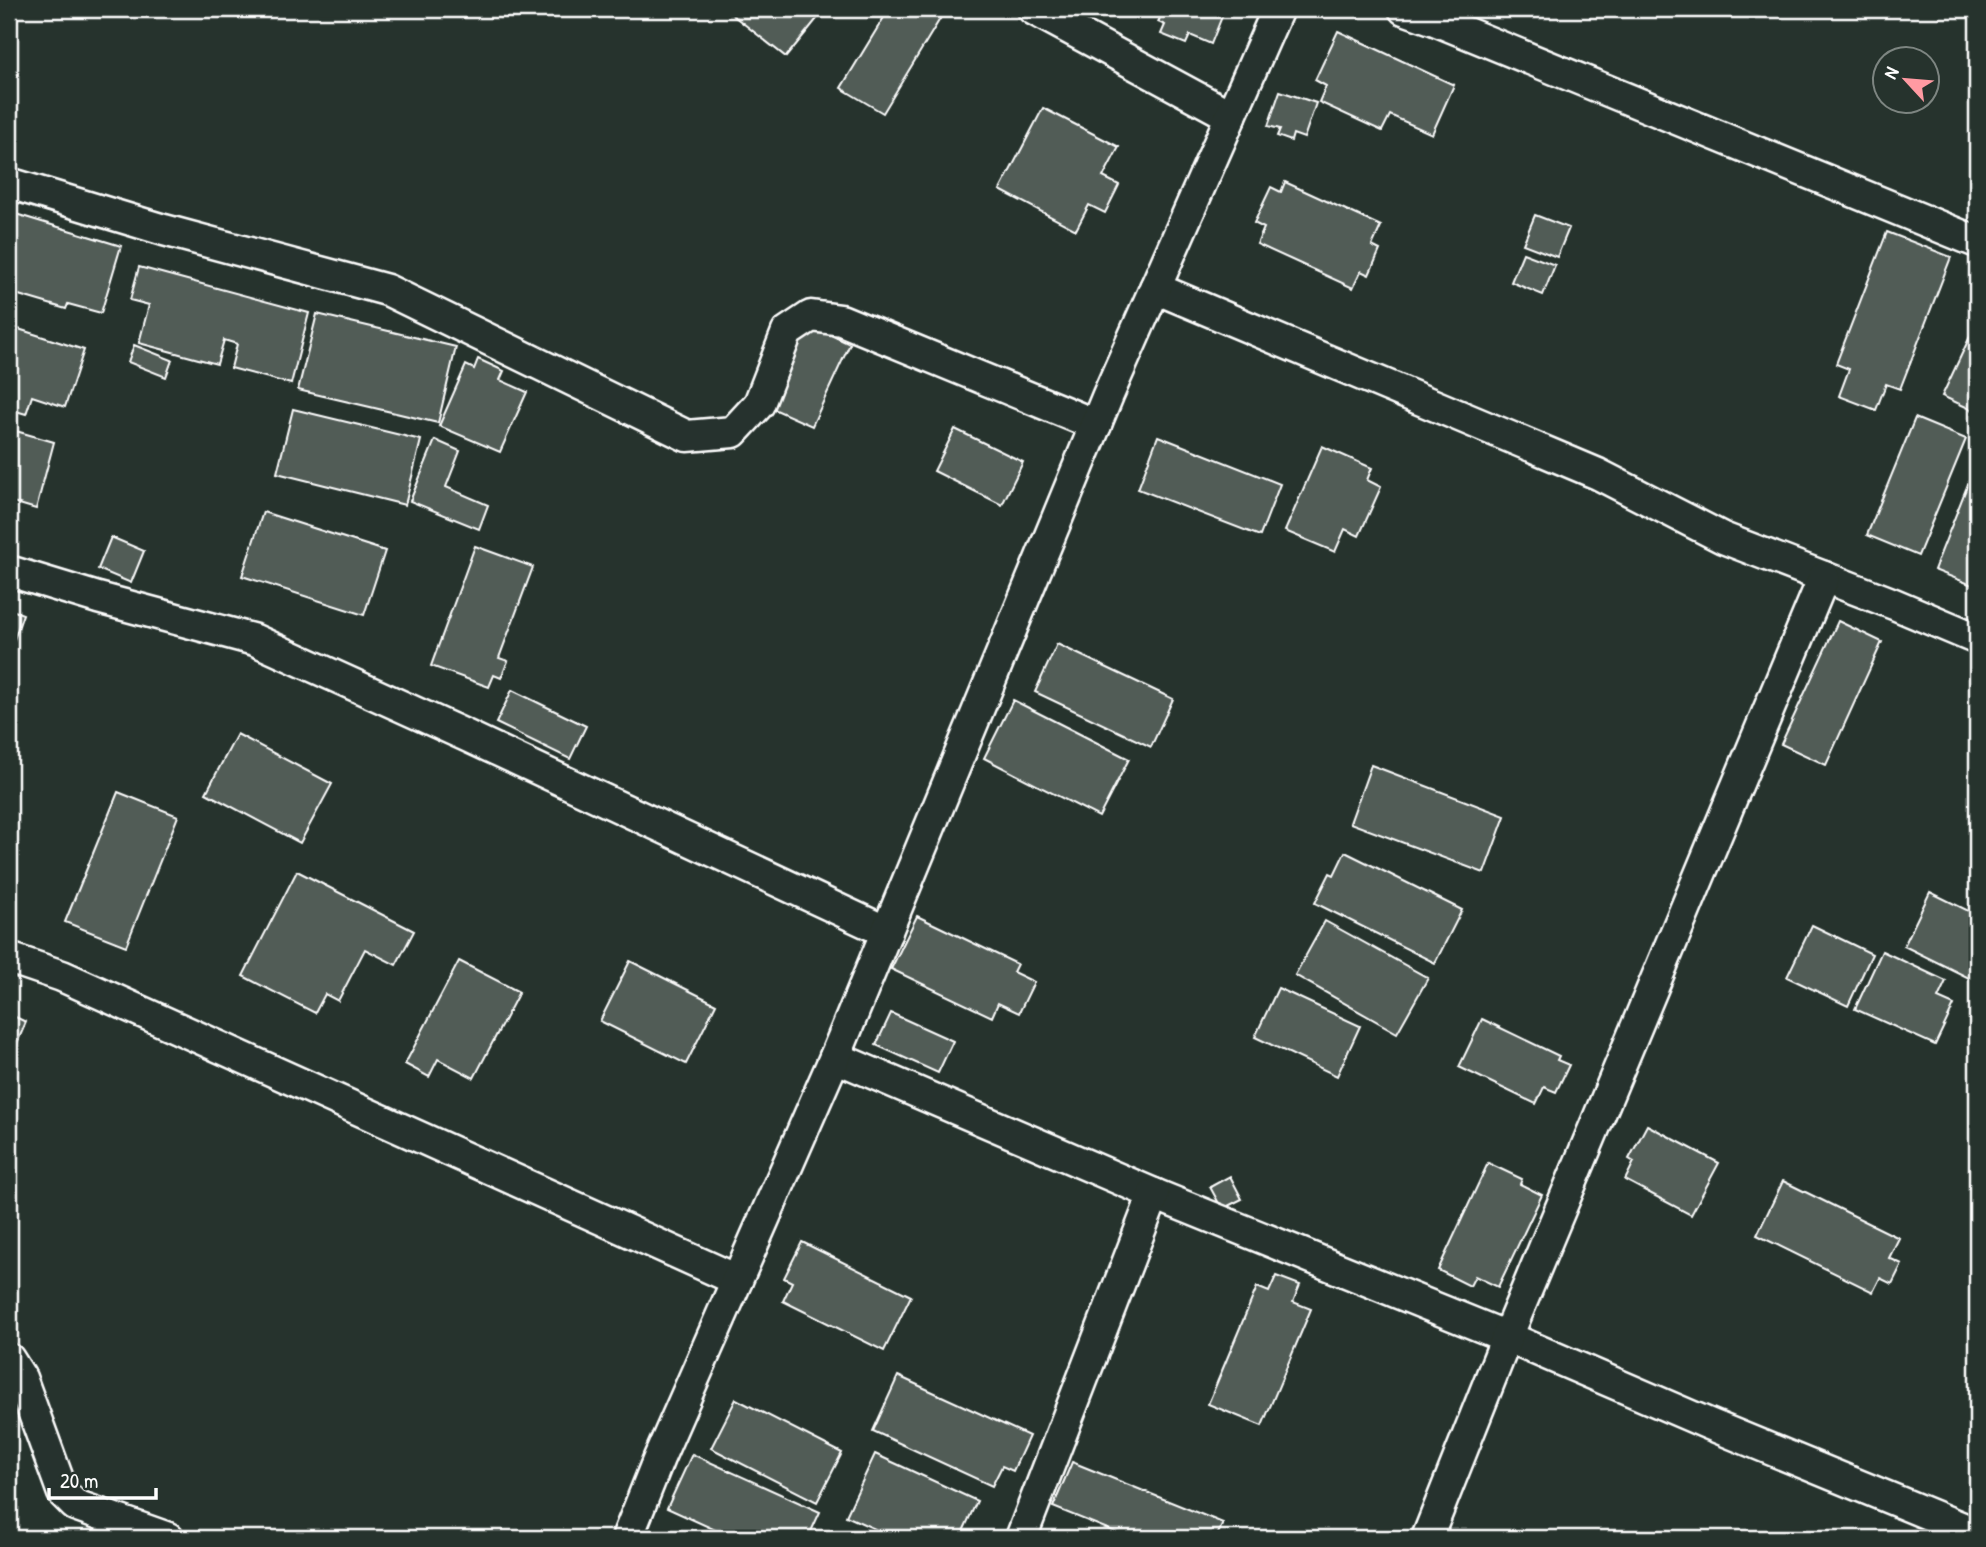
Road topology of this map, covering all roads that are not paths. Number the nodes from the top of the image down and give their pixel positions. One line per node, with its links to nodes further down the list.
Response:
1 (1033, 9): 4 (street)
2 (1278, 9): 4 (street)
3 (1404, 9): 6 (street)
4 (1231, 116): 7 (street)
5 (9, 183): 8 (street)
6 (1977, 242)
7 (1155, 288): 8 (street); 10 (street)
8 (1096, 425): 12 (street)
9 (9, 571): 12 (street)
10 (1824, 578): 11 (street); 17 (street)
11 (1977, 639)
12 (887, 932): 14 (street)
13 (9, 958): 16 (street)
14 (835, 1057): 15 (street); 16 (street)
15 (1154, 1194): 17 (street); 22 (street)
16 (737, 1280): 21 (street)
17 (1507, 1337): 19 (street); 23 (street)
18 (9, 1359): 20 (street)
19 (1977, 1534)
20 (168, 1538)
21 (627, 1538)
22 (1021, 1538)
23 (1427, 1538)

